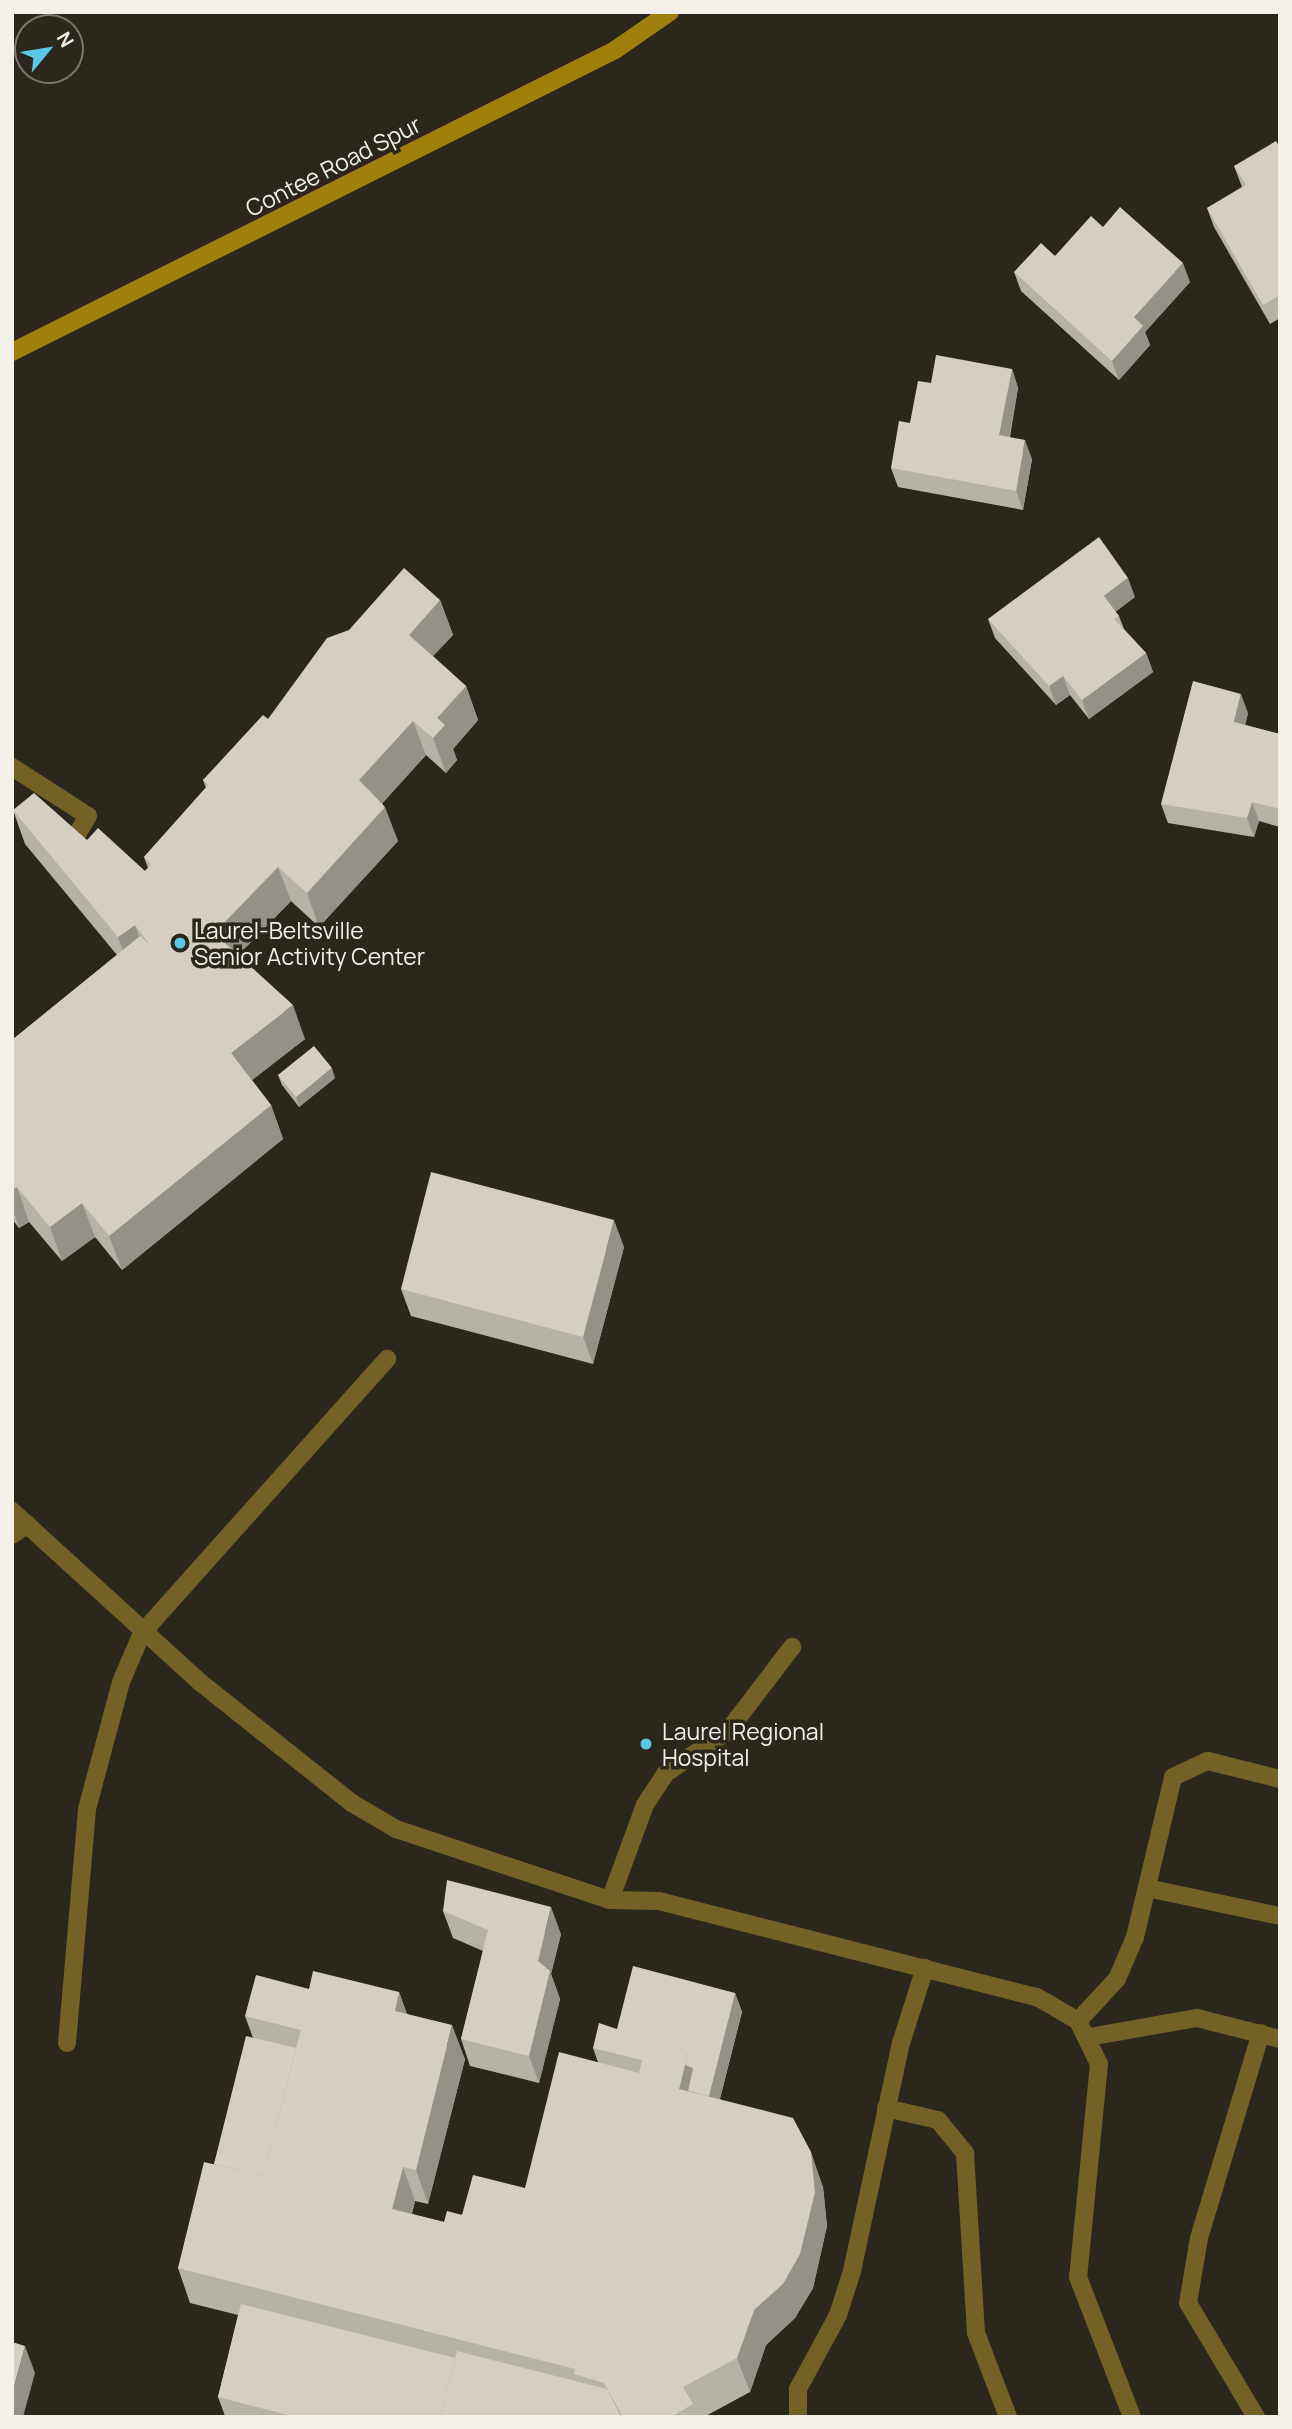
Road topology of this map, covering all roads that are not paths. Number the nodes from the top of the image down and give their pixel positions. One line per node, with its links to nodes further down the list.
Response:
1 (670, 12): 2 (street, Contee Road Spur)
2 (12, 352)
3 (12, 767): 4 (lane)
4 (75, 838)
5 (387, 1359): 9 (lane)
6 (12, 1511): 7 (lane)
7 (28, 1524): 8 (lane); 9 (lane)
8 (12, 1535)
9 (142, 1633): 13 (lane); 20 (lane)
10 (792, 1647): 13 (lane)
11 (1280, 1779): 12 (lane)
12 (1147, 1888): 14 (lane); 16 (lane)
13 (610, 1900): 15 (lane)
14 (1280, 1916)
15 (925, 1968): 16 (lane); 21 (lane)
16 (1078, 2021): 18 (lane)
17 (1261, 2033): 18 (lane); 19 (lane); 25 (lane)
18 (1089, 2037): 24 (lane)
19 (1280, 2039)
20 (67, 2043)
21 (886, 2108): 22 (lane); 23 (lane)
22 (797, 2417)
23 (1008, 2417)
24 (1132, 2417)
25 (1256, 2417)

